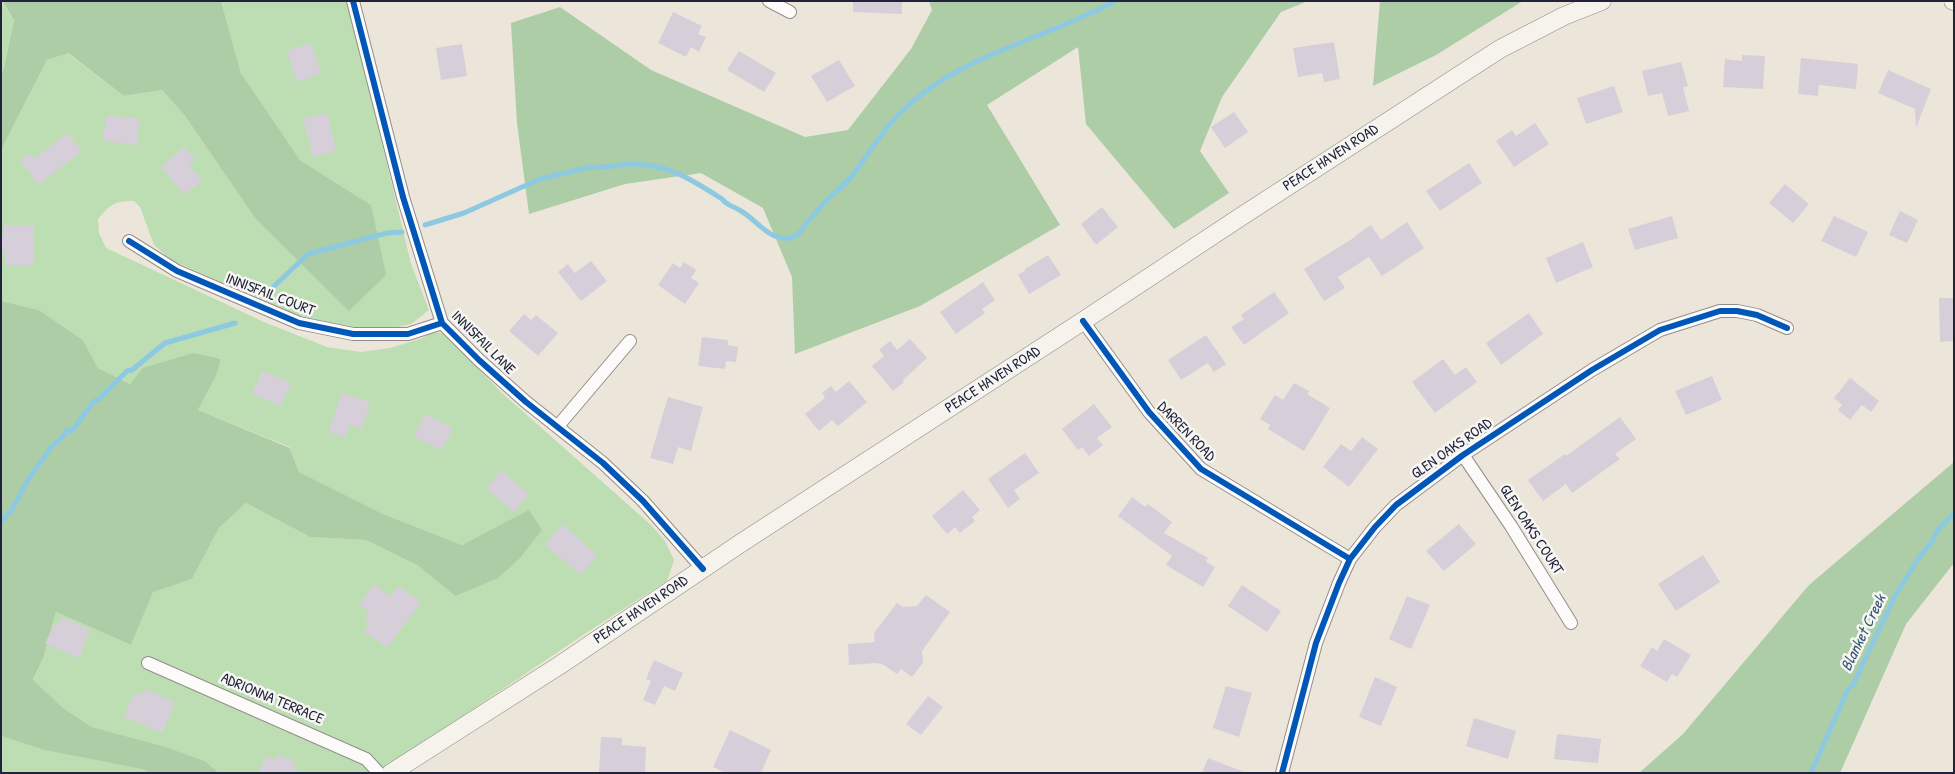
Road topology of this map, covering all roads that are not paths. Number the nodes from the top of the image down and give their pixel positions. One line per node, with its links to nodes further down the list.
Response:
1 (353, 1): 7 (street, INNISFAIL LANE)
2 (769, 1): 4 (street)
3 (1602, 1): 6 (main road, PEACE HAVEN ROAD)
4 (790, 12)
5 (129, 241): 7 (street, INNISFAIL COURT)
6 (1083, 321): 12 (street, DARREN ROAD); 13 (main road, PEACE HAVEN ROAD)
7 (442, 323): 10 (street, INNISFAIL LANE)
8 (1787, 328): 11 (street, GLEN OAKS ROAD)
9 (630, 341): 10 (street)
10 (558, 426): 13 (street, INNISFAIL LANE)
11 (1463, 455): 12 (street, GLEN OAKS ROAD); 14 (street, GLEN OAKS COURT)
12 (1350, 559): 18 (street, GLEN OAKS ROAD)
13 (703, 569): 17 (main road, PEACE HAVEN ROAD)
14 (1571, 623)
15 (148, 664): 16 (street, ADRIONNA TERRACE)
16 (379, 773)
17 (391, 773)
18 (1282, 773)

